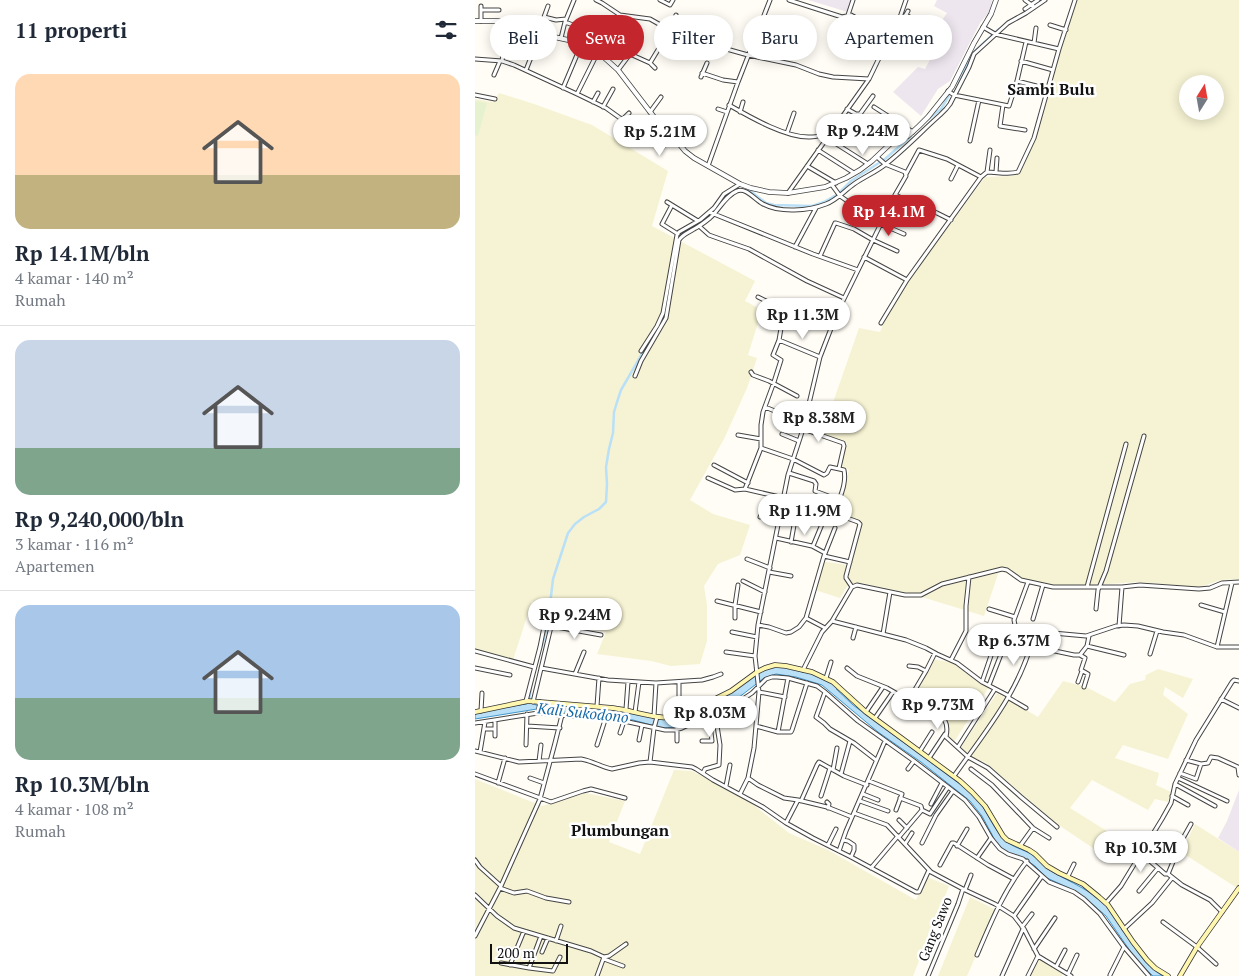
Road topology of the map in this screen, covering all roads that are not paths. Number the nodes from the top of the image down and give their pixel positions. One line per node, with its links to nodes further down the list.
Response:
1 (575, 0): 24 (street)
2 (595, 0): 28 (street)
3 (660, 0): 4 (street)
4 (673, 0)
5 (770, 0): 19 (street)
6 (789, 0): 20 (street)
7 (853, 0): 21 (street)
8 (906, 0): 22 (street)
9 (996, 0): 30 (street)
10 (1025, 0): 15 (street)
11 (1038, 0): 15 (street)
12 (1045, 0): 15 (street)
13 (1075, 0): 32 (street)
14 (548, 6): 24 (street)
15 (1033, 6): 17 (street); 33 (street)
16 (499, 10): 26 (street)
17 (1025, 10)
18 (908, 11): 23 (street)
19 (764, 15)
20 (836, 15)
21 (848, 15)
22 (901, 15)
23 (906, 15)
24 (566, 20): 35 (street)
25 (475, 21): 26 (street)
26 (481, 21): 27 (street)
27 (490, 21)
28 (654, 21)
29 (1050, 25): 32 (street)
30 (983, 27): 33 (street); 53 (street)
31 (1036, 28): 38 (street)
32 (1065, 30): 39 (street)
33 (994, 33): 37 (street); 53 (street)
34 (557, 38): 35 (street)
35 (561, 38): 36 (street)
36 (567, 39)
37 (1026, 42): 38 (street); 52 (street)
38 (1034, 43): 39 (street)
39 (1059, 49): 59 (street)
40 (654, 57): 54 (street)
41 (475, 59): 51 (street)
42 (530, 60): 57 (street)
43 (575, 60): 64 (street)
44 (595, 60): 69 (street)
45 (607, 60): 58 (street)
46 (625, 60): 58 (street)
47 (643, 60): 54 (street)
48 (746, 60): 63 (street)
49 (772, 60): 61 (street)
50 (878, 60): 61 (street)
51 (501, 61): 57 (street); 60 (street)
52 (1021, 61): 59 (street); 62 (street)
53 (968, 62): 67 (street); 71 (street)
54 (650, 63): 56 (street)
55 (707, 63): 63 (street)
56 (655, 68)
57 (526, 70): 64 (street)
58 (618, 70): 84 (street)
59 (1053, 70): 66 (street)
60 (494, 75)
61 (869, 80): 83 (street)
62 (1017, 81): 66 (street); 79 (street)
63 (738, 82): 78 (street)
64 (563, 88): 69 (street)
65 (613, 89): 80 (street)
66 (1048, 89): 111 (street)
67 (949, 92): 71 (street); 96 (street)
68 (598, 93): 76 (street)
69 (577, 94): 76 (street)
70 (475, 95): 74 (street)
71 (954, 95): 75 (street); 96 (street)
72 (873, 96): 83 (street)
73 (661, 98): 84 (street)
74 (495, 99)
75 (979, 100): 79 (street); 99 (street)
76 (593, 102): 80 (street)
77 (743, 102): 86 (street)
78 (729, 105): 85 (street); 86 (street)
79 (1003, 105): 92 (street)
80 (603, 107): 90 (street)
81 (874, 107): 96 (street)
82 (718, 109): 85 (street)
83 (847, 109): 95 (street)
84 (650, 112): 89 (street)
85 (727, 112): 108 (street)
86 (740, 112): 93 (street)
87 (629, 113): 90 (street)
88 (794, 113): 93 (street)
89 (654, 117): 94 (street); 97 (street)
90 (622, 120): 94 (street)
91 (866, 128): 100 (street)
92 (1025, 130)
93 (787, 133): 95 (street)
94 (642, 134): 97 (street)
95 (830, 134): 98 (street)
96 (914, 134): 100 (street); 105 (street)
97 (673, 136): 108 (street)
98 (827, 138): 101 (street); 106 (street)
99 (970, 140)
100 (890, 144): 103 (street)
101 (818, 150): 109 (street); 112 (street)
102 (990, 150): 110 (street)
103 (877, 157): 105 (street); 106 (street)
104 (997, 158): 111 (street)
105 (883, 163): 113 (street); 119 (street)
106 (868, 164): 112 (street)
107 (958, 165): 113 (street); 114 (street); 115 (street)
108 (708, 166): 116 (street)
109 (807, 166): 117 (street); 118 (street)
110 (987, 172): 111 (street); 114 (street)
111 (996, 172)
112 (854, 174): 117 (street)
113 (906, 174): 120 (street)
114 (981, 177): 125 (street)
115 (951, 179)
116 (740, 184): 118 (street); 124 (street)
117 (834, 184): 118 (street); 119 (street)
118 (788, 193)
119 (839, 194): 123 (street); 127 (street)
120 (895, 195): 125 (street); 127 (street)
121 (667, 202): 122 (street)
122 (672, 205): 126 (street); 129 (street)
123 (817, 208): 124 (street); 132 (street)
124 (711, 213): 126 (street); 128 (street); 132 (street)
125 (951, 220): 137 (street)
126 (698, 222): 129 (street)
127 (882, 222): 130 (street); 131 (street)
128 (699, 226): 139 (street); 147 (street)
129 (678, 234): 144 (street)
130 (904, 234)
131 (873, 240): 133 (street); 134 (street); 135 (street)
132 (795, 246): 134 (street)
133 (897, 251)
134 (820, 256): 136 (street)
135 (864, 257): 136 (street); 137 (street)
136 (858, 270): 139 (street)
137 (907, 280): 141 (street)
138 (758, 297): 140 (street)
139 (844, 298): 142 (street)
140 (784, 311): 142 (street); 143 (street)
141 (881, 323)
142 (830, 328): 145 (street)
143 (779, 340): 145 (street); 148 (street)
144 (641, 352)
145 (820, 357): 151 (street)
146 (751, 372): 148 (street)
147 (635, 376)
148 (774, 383): 149 (street); 150 (street)
149 (797, 396)
150 (765, 407): 151 (street); 156 (street)
151 (803, 422): 152 (street)
152 (803, 428): 157 (street); 162 (street)
153 (782, 434): 157 (street)
154 (738, 435): 156 (street)
155 (1144, 436): 188 (street)
156 (761, 439): 159 (street)
157 (799, 441): 160 (street)
158 (1125, 444): 190 (street)
159 (761, 448): 160 (street); 165 (street)
160 (793, 459): 162 (street); 163 (street)
161 (714, 465): 165 (street)
162 (839, 468): 168 (street)
163 (789, 473): 167 (street); 168 (street)
164 (708, 478): 166 (street)
165 (748, 483): 166 (street)
166 (745, 489): 167 (street)
167 (784, 498): 169 (street)
168 (839, 500): 170 (street)
169 (782, 507): 171 (street); 173 (street); 174 (street)
170 (835, 512): 175 (street); 178 (street)
171 (760, 516)
172 (835, 528): 176 (street)
173 (776, 538): 174 (street); 179 (street)
174 (791, 542): 175 (street)
175 (813, 546): 176 (street)
176 (825, 555): 178 (street); 205 (street)
177 (747, 559): 179 (street)
178 (850, 562): 189 (street)
179 (770, 570): 180 (street); 192 (street)
180 (791, 576)
181 (969, 576): 183 (street); 193 (street); 235 (street)
182 (743, 581): 192 (street)
183 (1028, 582): 187 (street); 203 (street)
184 (1239, 582): 185 (street)
185 (1232, 583): 191 (street); 201 (street)
186 (738, 585): 195 (street)
187 (1043, 585): 190 (street); 206 (street)
188 (1100, 586): 190 (street); 191 (street); 197 (street)
189 (852, 587): 193 (street); 207 (street)
190 (1087, 587)
191 (1122, 587): 210 (street)
192 (765, 592): 200 (street)
193 (890, 592): 215 (street)
194 (717, 601): 195 (street)
195 (735, 605): 200 (street); 204 (street)
196 (1201, 605): 201 (street)
197 (1096, 609)
198 (555, 610): 209 (street)
199 (989, 610): 203 (street)
200 (761, 612): 208 (street)
201 (1225, 612): 225 (street)
202 (546, 617): 238 (street)
203 (1015, 617): 217 (street)
204 (735, 618)
205 (806, 618): 208 (street); 212 (street)
206 (1033, 619)
207 (832, 620): 211 (street); 212 (street)
208 (758, 625): 219 (street)
209 (551, 626): 216 (street); 240 (street)
210 (1119, 626): 213 (street); 218 (street)
211 (856, 627): 215 (street); 220 (street)
212 (826, 628): 242 (street)
213 (1157, 631): 225 (street); 231 (street)
214 (732, 632): 219 (street)
215 (883, 634): 230 (street)
216 (601, 635)
217 (1017, 635): 221 (street); 222 (street)
218 (1089, 636): 221 (street); 224 (street)
219 (757, 637): 234 (street)
220 (853, 638)
221 (1033, 638): 223 (street)
222 (1007, 639): 256 (street); 261 (street)
223 (1031, 646): 232 (street); 270 (street)
224 (1087, 646): 232 (street); 233 (street)
225 (1217, 646): 226 (street)
226 (1239, 646)
227 (475, 651): 238 (street)
228 (584, 652): 246 (street)
229 (726, 652): 234 (street)
230 (935, 653): 235 (street); 243 (street)
231 (1150, 654)
232 (1080, 655): 244 (street)
233 (1124, 655)
234 (755, 656): 245 (street)
235 (951, 660): 256 (street)
236 (831, 662): 251 (street)
237 (909, 666): 243 (street)
238 (534, 667): 273 (street)
239 (475, 668): 248 (street)
240 (541, 668): 246 (street); 273 (street)
241 (847, 668): 262 (street)
242 (803, 670): 245 (main road); 251 (main road)
243 (926, 670): 271 (street)
244 (1082, 671): 257 (street); 263 (street)
245 (757, 673): 260 (street); 290 (main road)
246 (575, 674): 249 (street)
247 (721, 674): 255 (street)
248 (510, 675)
249 (599, 678): 253 (street); 276 (street)
250 (788, 678): 259 (street); 260 (street); 269 (street)
251 (826, 678): 285 (main road)
252 (1239, 681): 272 (street)
253 (628, 682): 254 (street); 279 (street)
254 (639, 682): 258 (street); 283 (street)
255 (679, 682): 258 (street); 290 (street)
256 (982, 682): 261 (street)
257 (1078, 682)
258 (656, 683): 289 (street)
259 (807, 683): 267 (street); 307 (street)
260 (759, 684): 266 (street); 274 (street)
261 (989, 685): 264 (street)
262 (883, 687): 265 (street); 285 (street)
263 (1084, 687)
264 (995, 689): 270 (street); 319 (street)
265 (893, 691): 271 (street); 291 (street)
266 (759, 692): 269 (street); 300 (street)
267 (825, 692): 314 (street); 315 (street)
268 (482, 693): 280 (street)
269 (785, 697): 307 (street)
270 (1009, 697): 277 (street); 324 (street)
271 (910, 698): 306 (street)
272 (1221, 699): 278 (street); 328 (street)
273 (530, 702): 275 (main road); 280 (main road)
274 (737, 703): 284 (street); 297 (street)
275 (540, 704): 276 (main road); 282 (street)
276 (597, 706): 279 (main road)
277 (1026, 708)
278 (1239, 708)
279 (625, 710): 283 (main road)
280 (481, 711): 281 (main road)
281 (475, 712)
282 (539, 712): 286 (street); 287 (street)
283 (635, 712): 289 (main road)
284 (715, 712): 288 (street); 338 (street)
285 (866, 712): 291 (main road)
286 (527, 714): 292 (street); 298 (street)
287 (562, 715): 293 (street); 301 (street)
288 (709, 715): 305 (street); 313 (street)
289 (656, 717): 290 (main road); 302 (street)
290 (679, 717)
291 (875, 718): 322 (main road)
292 (495, 720): 296 (street); 304 (street)
293 (605, 720): 294 (street); 318 (street)
294 (624, 721): 299 (street); 309 (street)
295 (475, 722): 296 (street)
296 (485, 722): 303 (street)
297 (735, 725)
298 (527, 726): 301 (street); 316 (street)
299 (642, 726): 302 (street); 311 (street)
300 (755, 726): 307 (street); 345 (street)
301 (559, 728): 330 (street)
302 (654, 728): 305 (street); 332 (street)
303 (484, 729): 304 (street); 323 (street)
304 (495, 729): 310 (street)
305 (677, 730): 312 (street)
306 (947, 731): 319 (street); 326 (street)
307 (778, 732)
308 (933, 732): 322 (street)
309 (620, 733)
310 (495, 736)
311 (639, 740)
312 (677, 741)
313 (702, 741)
314 (850, 741): 327 (street); 341 (street)
315 (885, 741): 327 (street); 331 (street)
316 (526, 745)
317 (541, 745): 329 (street)
318 (597, 745)
319 (958, 747): 324 (street)
320 (837, 748): 335 (street)
321 (475, 751): 323 (street)
322 (920, 751): 326 (main road)
323 (480, 752): 325 (street)
324 (968, 757): 343 (street); 379 (street)
325 (505, 758): 329 (street); 348 (street)
326 (929, 758): 343 (main road)
327 (877, 760): 347 (street)
328 (1186, 760): 333 (street); 339 (street)
329 (539, 761): 330 (street)
330 (551, 761): 332 (street); 349 (street)
331 (914, 761): 336 (street); 350 (street)
332 (650, 762): 338 (street)
333 (1201, 764): 339 (street); 342 (street)
334 (730, 765): 353 (street)
335 (832, 769): 341 (street); 358 (street); 363 (street)
336 (908, 769)
337 (971, 769): 381 (street)
338 (703, 773): 353 (street)
339 (1180, 773): 346 (street)
340 (475, 774): 348 (street)
341 (841, 774): 352 (street)
342 (1239, 775)
343 (954, 776): 393 (main road)
344 (530, 778): 349 (street)
345 (748, 778): 356 (street); 363 (street)
346 (1178, 778): 351 (street); 366 (street)
347 (869, 781): 352 (street); 361 (street)
348 (498, 783): 362 (street)
349 (544, 783): 362 (street)
350 (943, 783): 354 (street); 368 (street)
351 (1175, 784): 359 (street); 370 (street)
352 (867, 785): 357 (street)
353 (726, 787): 356 (street)
354 (948, 787): 355 (street); 373 (street)
355 (953, 791): 386 (street); 389 (street)
356 (740, 794): 377 (street)
357 (863, 794): 364 (street); 365 (street)
358 (821, 796)
359 (1172, 796): 369 (street); 396 (street)
360 (625, 798): 362 (street)
361 (901, 798): 372 (street); 373 (street)
362 (540, 799): 413 (street)
363 (800, 800): 371 (street); 377 (street)
364 (878, 800)
365 (860, 801): 374 (street); 375 (street)
366 (1227, 801)
367 (827, 802): 371 (street)
368 (931, 804)
369 (1188, 805)
370 (1215, 806)
371 (828, 808): 375 (street)
372 (896, 810)
373 (922, 810): 380 (street)
374 (888, 811)
375 (853, 815): 385 (street); 388 (street)
376 (899, 820): 380 (street)
377 (786, 823): 391 (street)
378 (1191, 824): 407 (street)
379 (1057, 827)
380 (907, 828): 385 (street)
381 (1033, 828): 387 (street); 393 (street)
382 (836, 829): 391 (street)
383 (967, 829): 392 (street)
384 (913, 833): 390 (street)
385 (899, 837): 390 (street); 404 (street)
386 (991, 838): 398 (street); 400 (street)
387 (1049, 838)
388 (843, 840): 395 (street); 397 (street)
389 (922, 843)
390 (905, 844): 406 (street)
391 (828, 845): 395 (street)
392 (957, 846): 398 (street); 403 (street)
393 (1020, 846): 410 (main road)
394 (1125, 850): 401 (street)
395 (839, 851): 397 (street)
396 (1142, 854): 401 (street); 405 (street)
397 (851, 857): 404 (street)
398 (977, 858): 412 (street)
399 (475, 860): 413 (street)
400 (1027, 861): 409 (street); 412 (street)
401 (1137, 861): 419 (street)
402 (1074, 864): 410 (street)
403 (940, 865)
404 (871, 868): 406 (street)
405 (1158, 868): 407 (street); 416 (street)
406 (929, 870): 415 (street)
407 (1168, 874): 411 (street)
408 (971, 875): 415 (street, Gang Sawo)
409 (1042, 876): 424 (street); 436 (street)
410 (1068, 876): 419 (main road)
411 (1172, 878): 422 (street); 429 (street)
412 (1014, 879): 420 (street)
413 (501, 887): 418 (street); 421 (street)
414 (1239, 888): 422 (main road)
415 (964, 890): 420 (street); 455 (street, Gang Sawo)
416 (1139, 891)
417 (475, 895): 421 (street)
418 (569, 902)
419 (1106, 903): 429 (main road)
420 (998, 906): 424 (street); 441 (street)
421 (490, 908): 430 (street); 431 (street)
422 (1222, 912): 439 (main road)
423 (1032, 914): 428 (street)
424 (1014, 916): 428 (street)
425 (1055, 918): 437 (street)
426 (1163, 922): 439 (street)
427 (561, 926): 434 (street)
428 (1023, 928): 437 (street); 456 (street)
429 (1124, 929): 459 (main road)
430 (523, 931): 432 (street); 448 (street)
431 (475, 936)
432 (541, 936): 433 (street); 451 (street)
433 (548, 938): 434 (street); 440 (street)
434 (556, 941): 445 (street)
435 (627, 944): 445 (street)
436 (1124, 947): 453 (street); 458 (street)
437 (1034, 949): 443 (street)
438 (1065, 950): 450 (street)
439 (1200, 950): 447 (street); 460 (main road)
440 (542, 952)
441 (977, 955)
442 (1077, 955): 452 (street)
443 (1038, 956): 450 (street); 457 (street)
444 (560, 957): 451 (street)
445 (604, 958): 449 (street); 454 (street)
446 (501, 963): 448 (street)
447 (1216, 964)
448 (510, 965): 451 (street)
449 (623, 966)
450 (1056, 967): 452 (street)
451 (529, 968)
452 (1070, 975)
453 (1110, 975)
454 (597, 976)
455 (928, 976)
456 (1002, 976)
457 (1028, 976)
458 (1149, 976)
459 (1168, 976)
460 (1180, 976)

